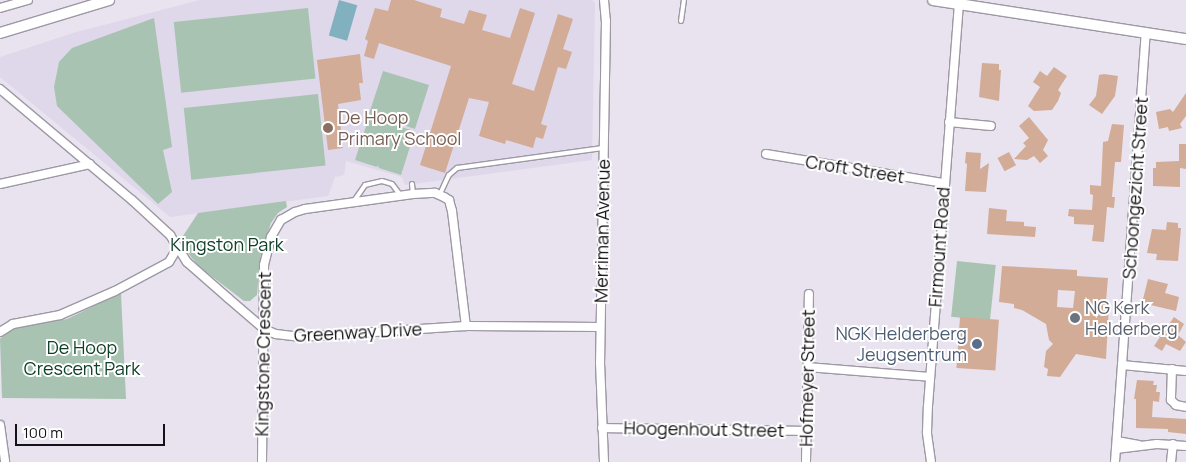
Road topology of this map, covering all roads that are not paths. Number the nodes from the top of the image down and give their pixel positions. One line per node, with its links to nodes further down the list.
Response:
1 (28, 0): 7 (street)
2 (109, 0): 9 (street)
3 (604, 0): 15 (street, Merriman Avenue)
4 (684, 0): 8 (lane)
5 (933, 0): 6 (street)
6 (959, 4): 10 (street); 13 (street, Firmount Road)
7 (0, 8)
8 (681, 21)
9 (0, 33)
10 (1146, 33): 11 (street); 31 (street, Schoongezicht Street)
11 (1186, 39)
12 (0, 89): 17 (street, Greenway Drive)
13 (949, 122): 14 (street); 18 (street, Firmount Road)
14 (991, 126)
15 (603, 148): 22 (lane); 28 (street, Merriman Avenue)
16 (766, 154): 18 (street, Croft Street)
17 (90, 164): 19 (street); 25 (street, Greenway Drive)
18 (943, 183): 35 (street, Firmount Road)
19 (0, 184)
20 (412, 184): 21 (lane)
21 (413, 194): 22 (street, Kingstone Crescent); 23 (street, Kingstone Crescent)
22 (440, 194): 27 (street)
23 (401, 196): 24 (street, Kingstone Crescent); 24 (lane)
24 (353, 203): 29 (street, Kingstone Crescent)
25 (178, 247): 29 (street, Greenway Drive); 30 (street)
26 (808, 294): 32 (street, Hofmeyer Street)
27 (466, 326): 28 (street, Greenway Drive); 29 (street, Greenway Drive)
28 (600, 327): 38 (street, Merriman Avenue)
29 (264, 329): 44 (street, Kingstone Crescent)
30 (0, 332)
31 (1122, 365): 33 (street); 41 (street, Schoongezicht Street)
32 (807, 367): 35 (street); 39 (street, Hofmeyer Street)
33 (1172, 369): 34 (street); 36 (street)
34 (1186, 370)
35 (930, 377): 47 (street, Firmount Road)
36 (1186, 407)
37 (0, 425): 43 (street)
38 (602, 428): 39 (street, Hoogenhout Street); 45 (street, Merriman Avenue)
39 (806, 432): 46 (street, Hofmeyer Street)
40 (1173, 444): 41 (street); 42 (street); 49 (street)
41 (1117, 445): 48 (street, Schoongezicht Street)
42 (1186, 446)
43 (5, 462)
44 (262, 462)
45 (604, 462)
46 (806, 462)
47 (930, 462)
48 (1115, 462)
49 (1171, 462)

